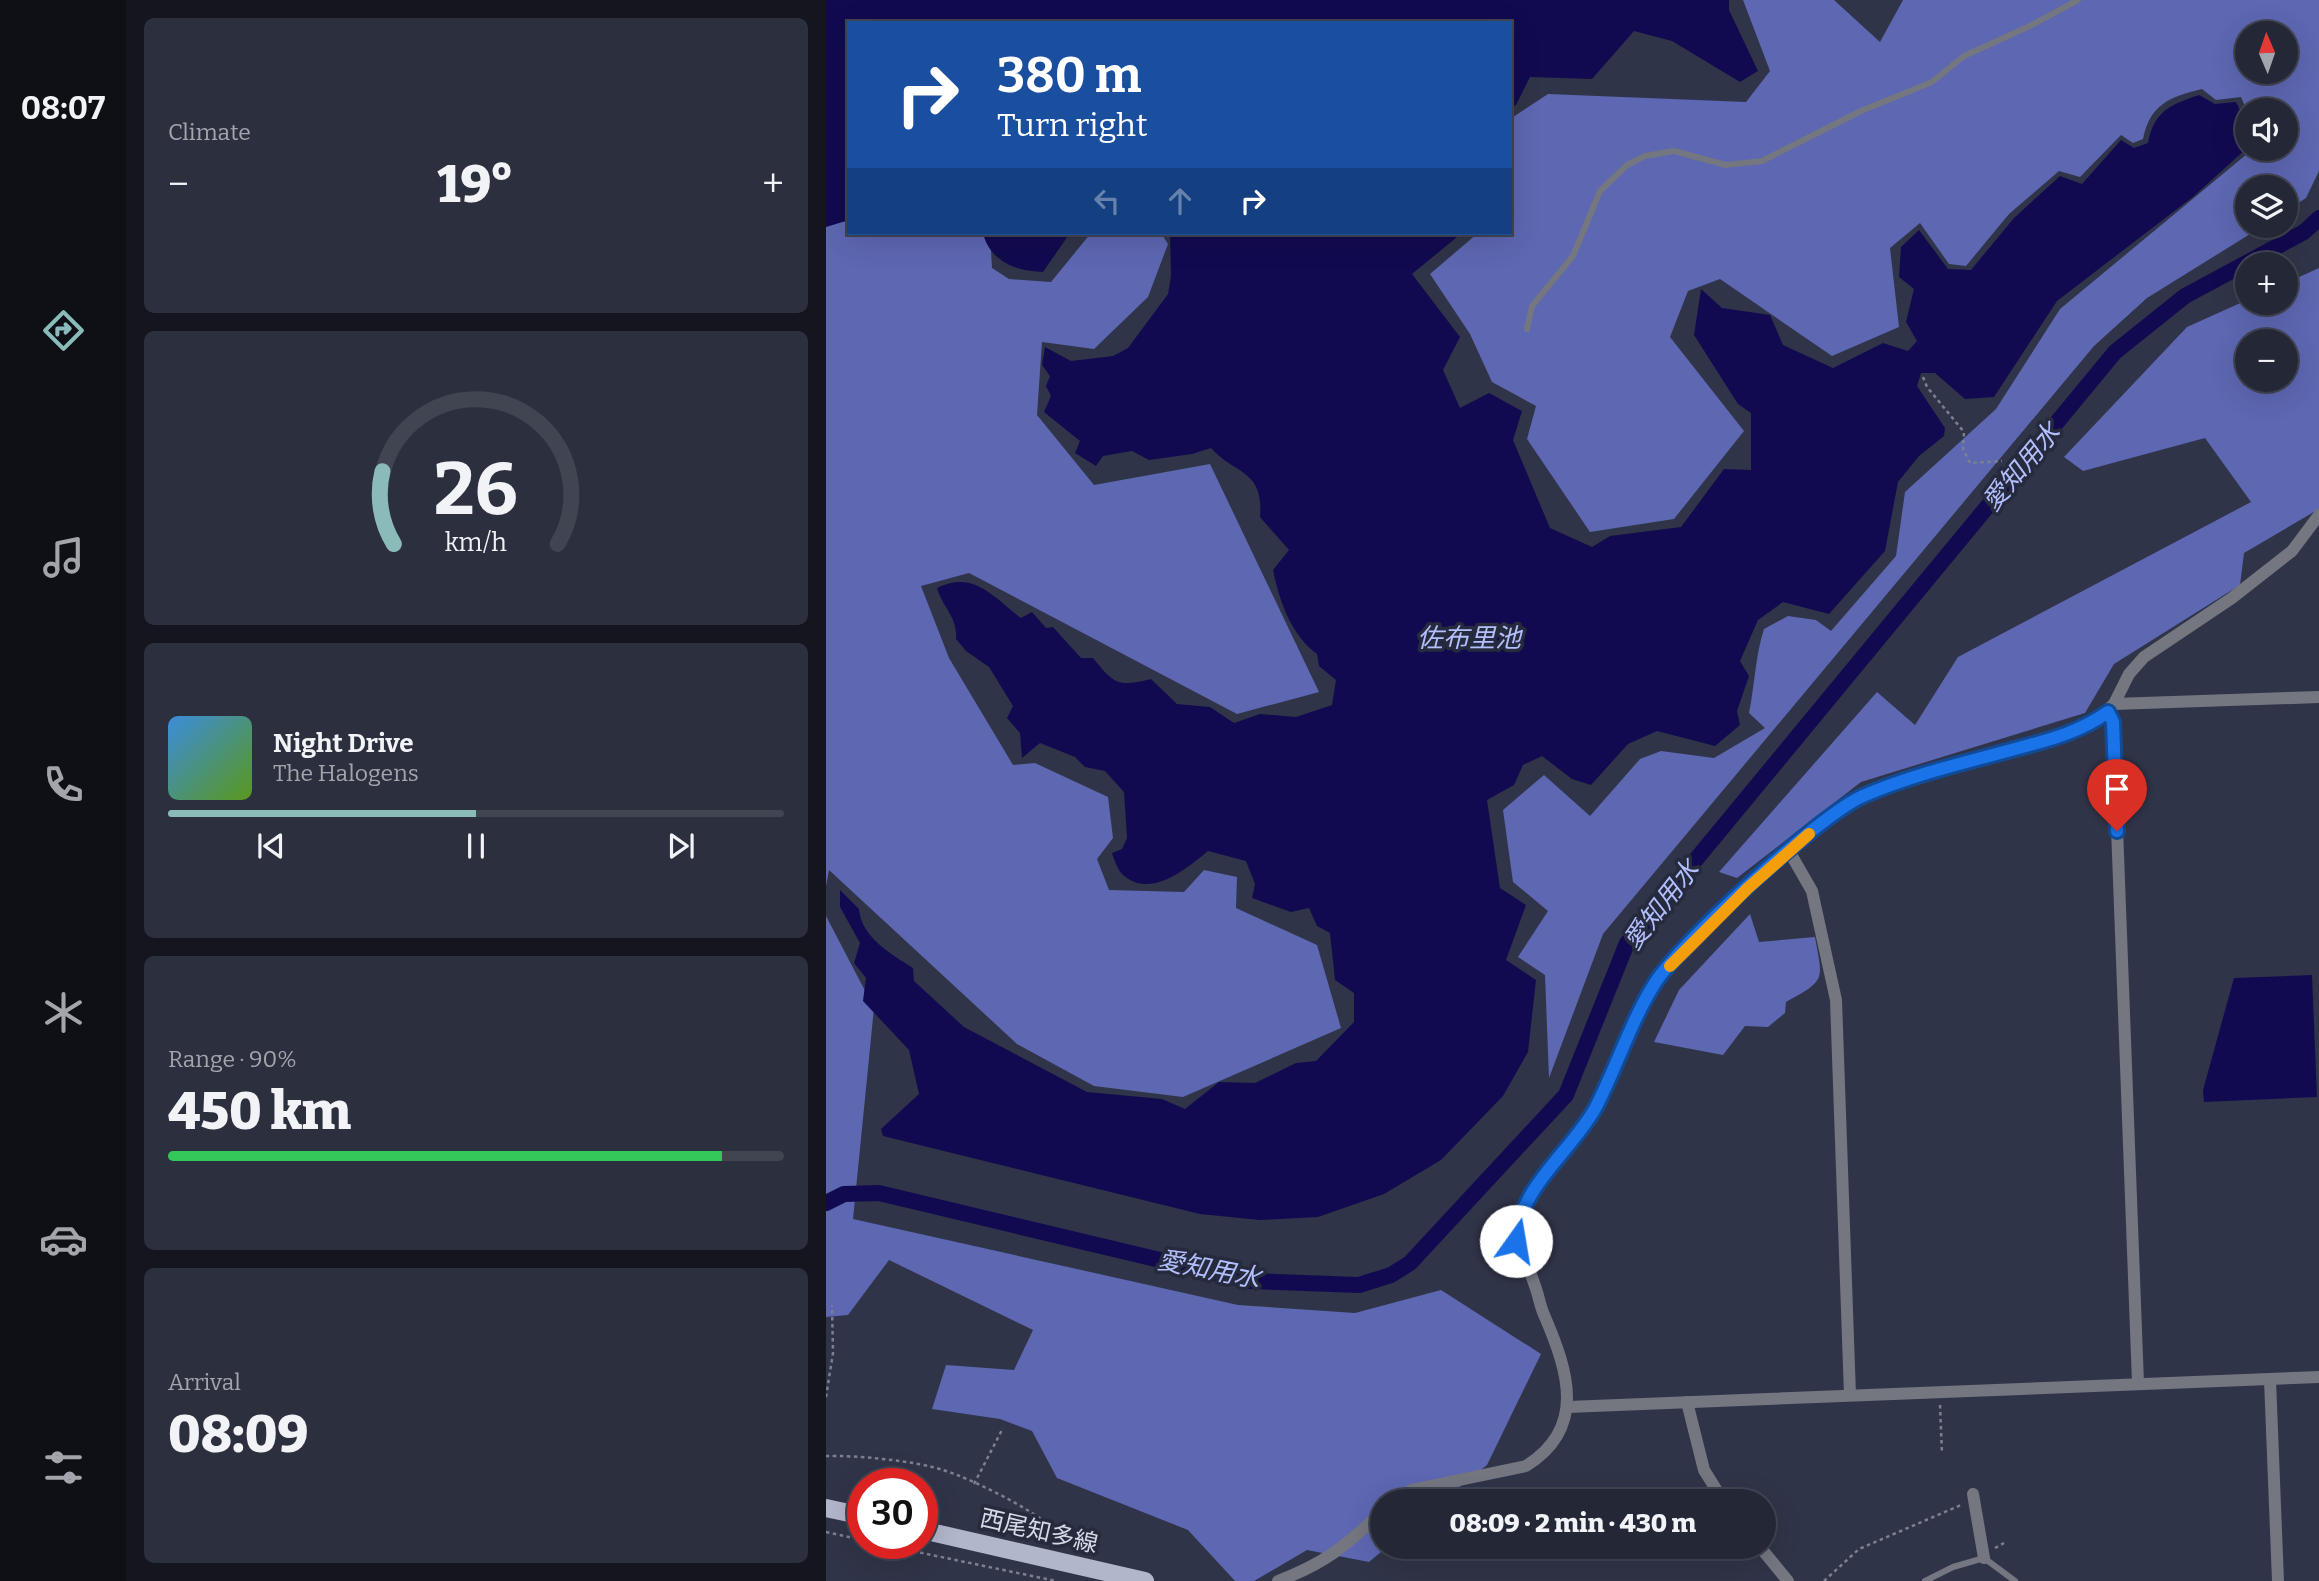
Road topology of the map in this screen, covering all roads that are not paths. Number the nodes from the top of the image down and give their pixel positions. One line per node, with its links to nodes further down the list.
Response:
1 (2078, 0): 2 (lane)
2 (1527, 329)
3 (2319, 515): 5 (street)
4 (2319, 696): 5 (street)
5 (2111, 708): 6 (street); 9 (street)
6 (1789, 851): 10 (street); 12 (street)
7 (2319, 1377): 8 (street)
8 (2270, 1380): 9 (street); 27 (street)
9 (2138, 1383): 10 (street)
10 (1850, 1395): 11 (street)
11 (1687, 1402): 12 (street); 14 (street)
12 (1567, 1406): 13 (street)
13 (1416, 1489)
14 (1716, 1489)
15 (1973, 1497): 20 (street)
16 (826, 1508): 17 (main road)
17 (847, 1513)
18 (1370, 1523): 23 (street)
19 (938, 1534): 22 (main road, 西尾知多線)
20 (1984, 1558): 25 (lane); 26 (lane)
21 (1770, 1559): 24 (street)
22 (1145, 1581)
23 (1278, 1581)
24 (1788, 1581)
25 (1925, 1581)
26 (2015, 1581)
27 (2278, 1581)

